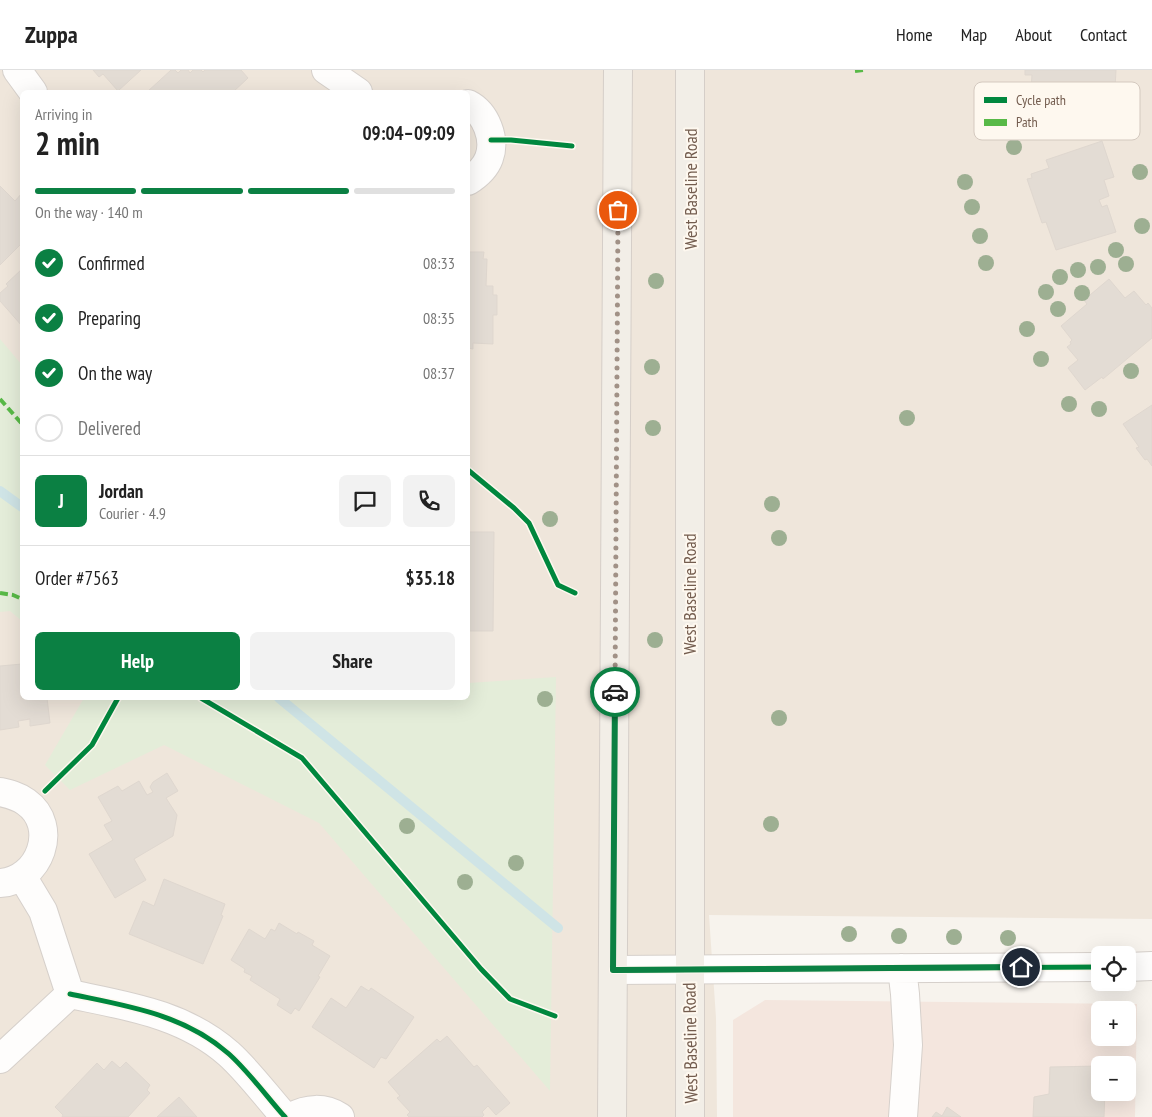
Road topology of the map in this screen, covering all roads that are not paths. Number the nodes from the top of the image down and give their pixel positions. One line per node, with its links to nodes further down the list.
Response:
1 (18, 70): 5 (street)
2 (326, 70): 6 (street)
3 (618, 70): 16 (main road)
4 (690, 70): 14 (main road, West Baseline Road)
5 (32, 90)
6 (355, 90)
7 (470, 105): 8 (street)
8 (470, 181)
9 (0, 792): 10 (street)
10 (11, 880): 17 (street)
11 (1152, 966): 13 (street)
12 (1091, 967): 15 (street)
13 (1136, 967)
14 (689, 968): 15 (street); 16 (street); 23 (main road, West Baseline Road)
15 (902, 968): 24 (street)
16 (613, 970): 22 (main road)
17 (70, 994): 18 (street); 19 (street)
18 (0, 1058)
19 (285, 1117)
20 (291, 1117): 21 (street)
21 (340, 1117)
22 (612, 1117)
23 (690, 1117)
24 (903, 1117)

